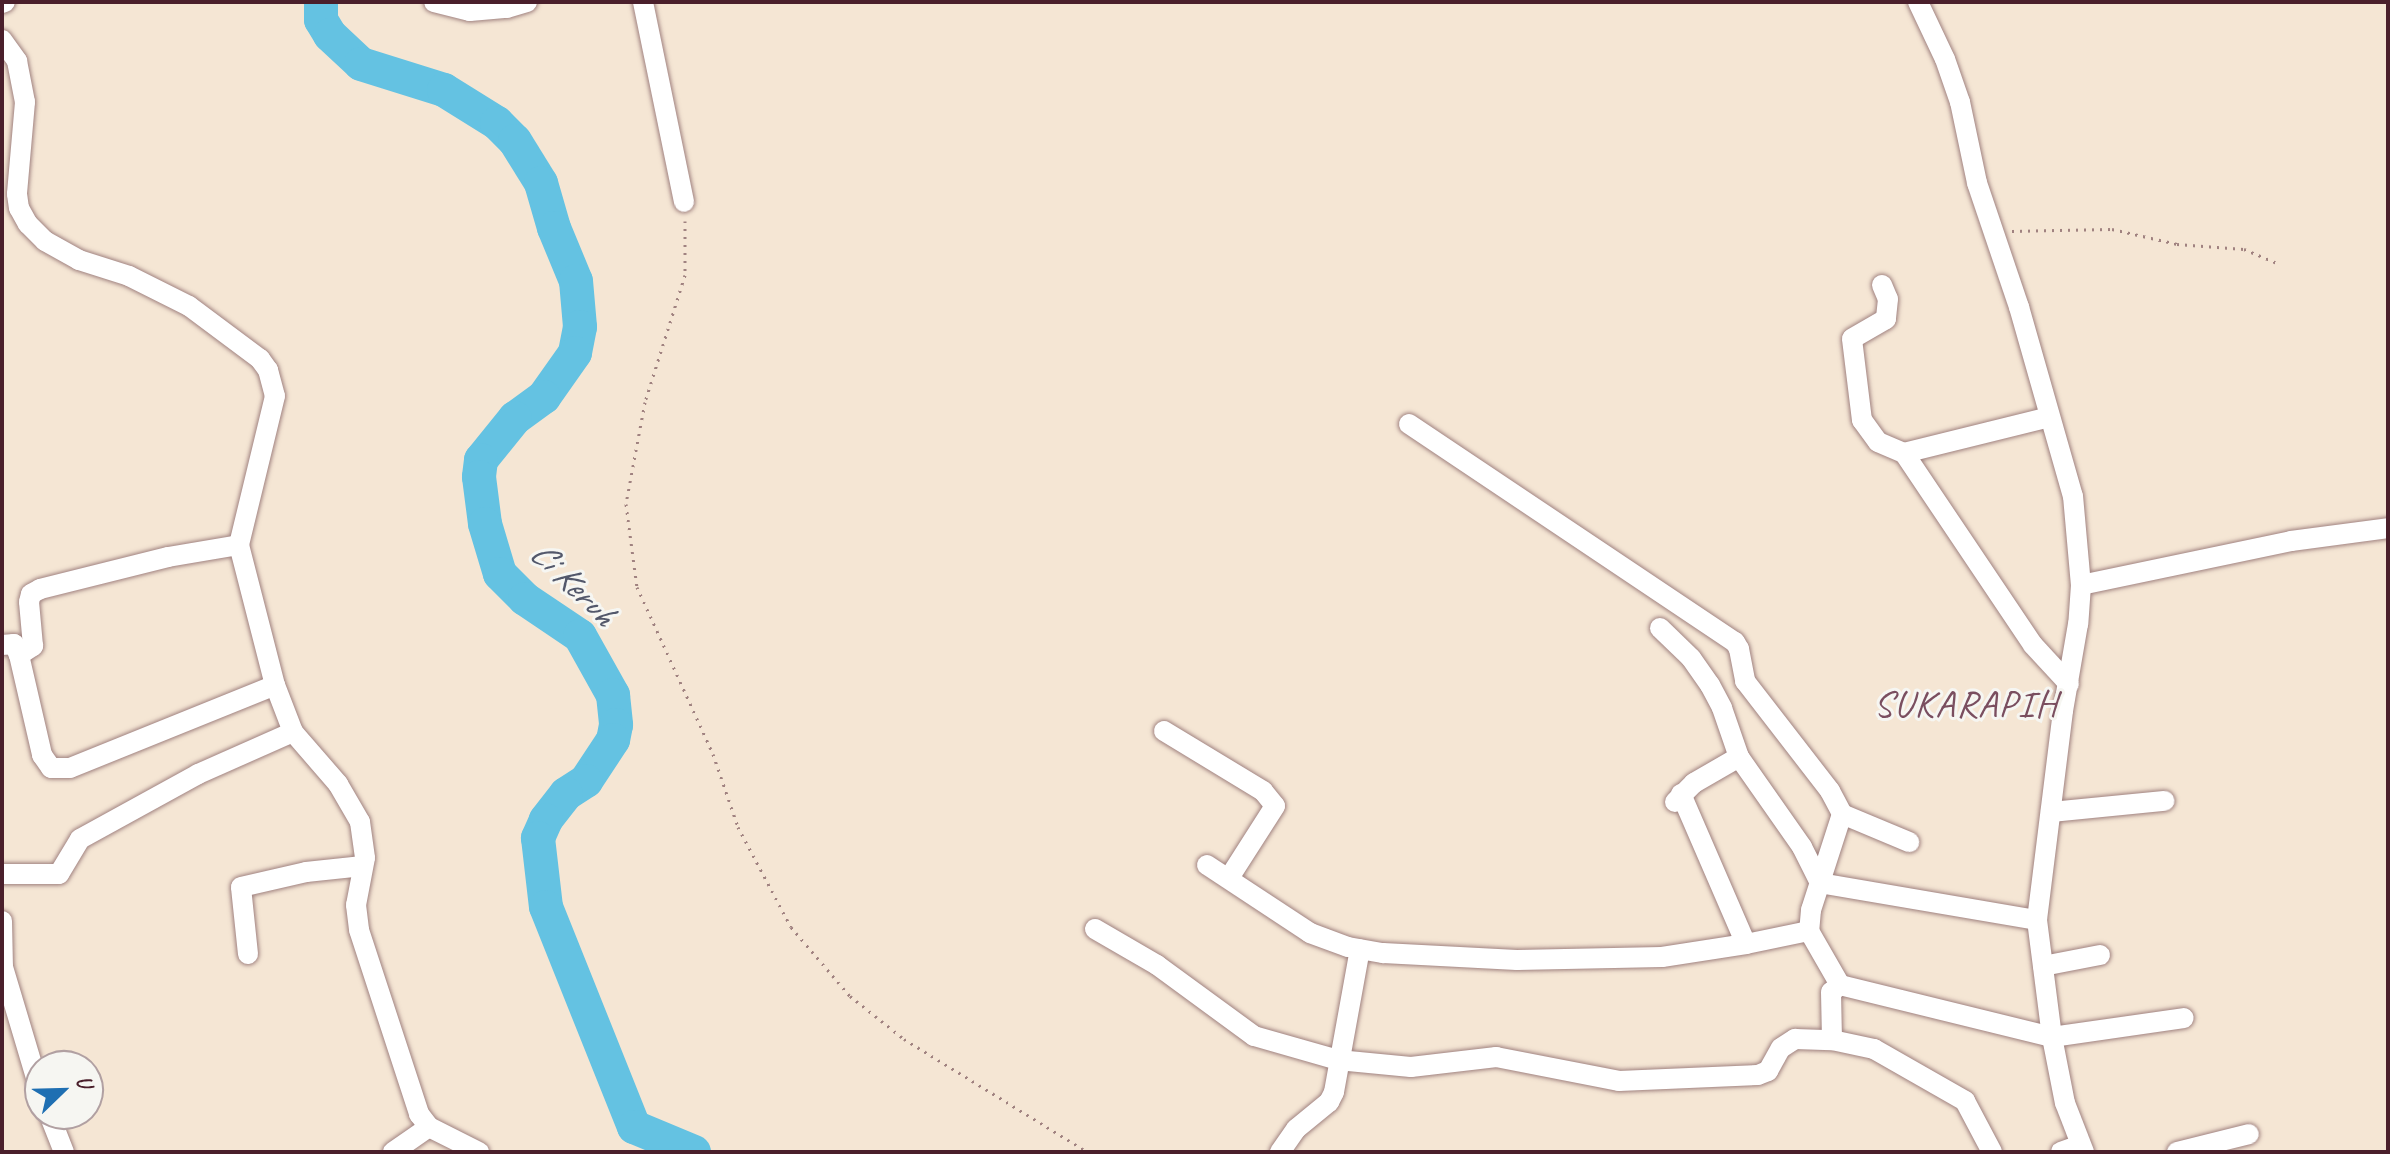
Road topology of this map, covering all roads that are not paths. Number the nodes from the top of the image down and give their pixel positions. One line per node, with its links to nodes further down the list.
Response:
1 (434, 2): 2 (street)
2 (527, 2)
3 (643, 2): 6 (street)
4 (1918, 2): 8 (street)
5 (2, 40): 12 (street)
6 (684, 202)
7 (1882, 285): 10 (street)
8 (2049, 417): 10 (street); 13 (street)
9 (1409, 424): 23 (street)
10 (1904, 453): 16 (street)
11 (2388, 528): 13 (street)
12 (239, 545): 15 (street); 17 (street)
13 (2081, 585): 16 (street)
14 (1660, 628): 20 (street)
15 (10, 650): 17 (street)
16 (2069, 684): 22 (street)
17 (275, 685): 19 (street)
18 (1164, 731): 28 (street)
19 (293, 732): 26 (street); 27 (street)
20 (1739, 757): 29 (street); 34 (street)
21 (2164, 801): 22 (street)
22 (2051, 812): 30 (street)
23 (1842, 814): 24 (street); 29 (street)
24 (1909, 842)
25 (1207, 865): 28 (street)
26 (363, 866): 36 (street); 45 (street)
27 (2, 874)
28 (1229, 878): 35 (street)
29 (1820, 883): 30 (street); 33 (street)
30 (2037, 920): 38 (street)
31 (2, 921): 43 (street)
32 (1095, 929): 44 (street)
33 (1809, 931): 34 (street); 39 (street)
34 (1746, 944): 35 (street)
35 (1360, 949): 44 (street)
36 (248, 954)
37 (2100, 955): 38 (street)
38 (2043, 966): 41 (street)
39 (1840, 985): 41 (street); 42 (street)
40 (2184, 1018): 41 (street)
41 (2052, 1037): 48 (street)
42 (1832, 1040): 44 (street); 53 (street)
43 (28, 1050)
44 (1338, 1060): 52 (street)
45 (429, 1127): 50 (street); 51 (street)
46 (55, 1130): 49 (street)
47 (2249, 1134): 54 (street)
48 (2075, 1150)
49 (64, 1152)
50 (393, 1152)
51 (479, 1152)
52 (1280, 1152)
53 (1992, 1152)
54 (2177, 1152)

